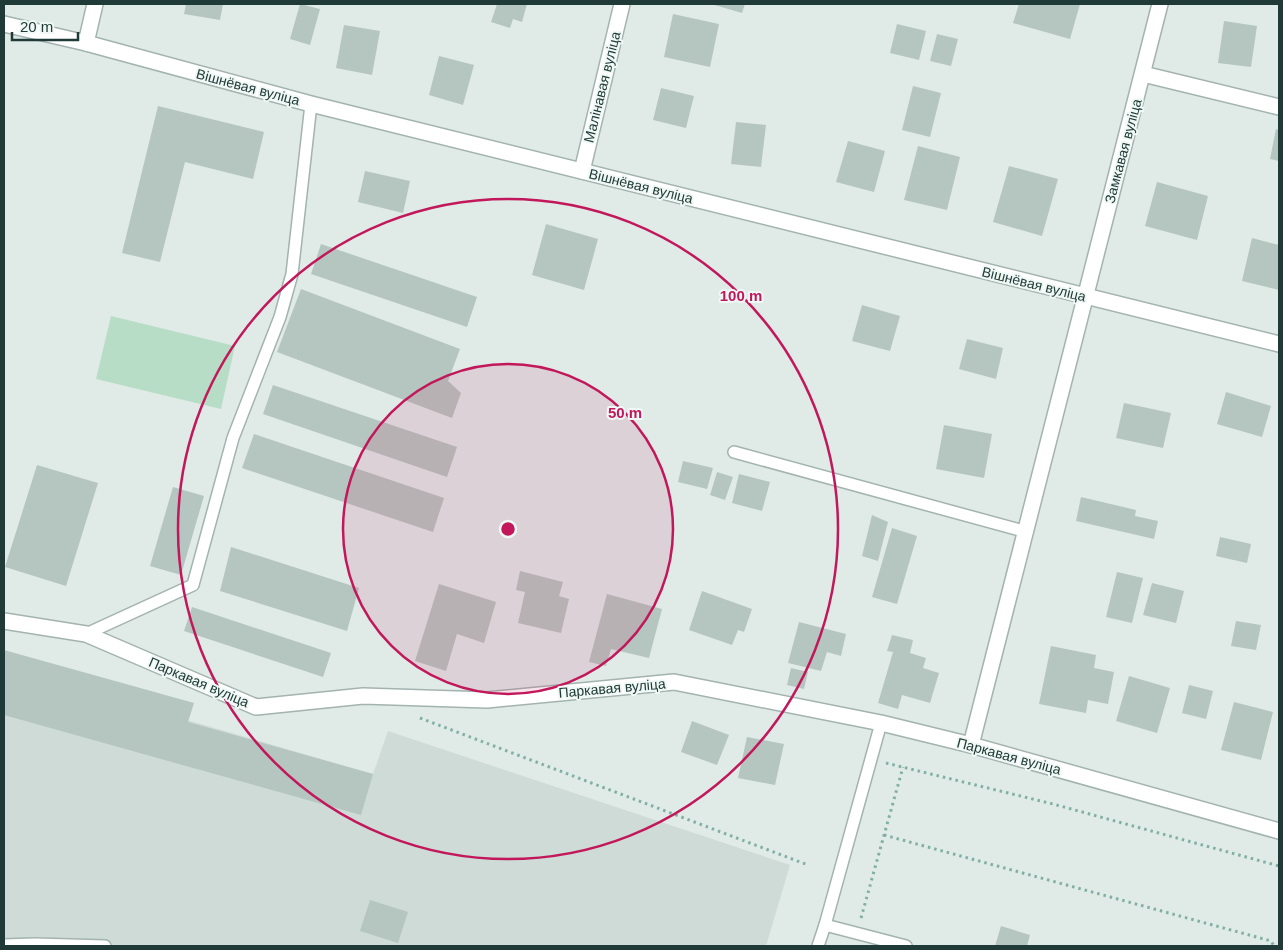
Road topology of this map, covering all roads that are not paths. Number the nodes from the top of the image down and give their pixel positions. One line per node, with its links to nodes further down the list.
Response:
1 (95, 4): 5 (street)
2 (622, 4): 9 (street, Малінавая вуліца)
3 (1160, 4): 6 (street, Замкавая вуліца)
4 (4, 24): 5 (street, Вішнёвая вуліца)
5 (86, 43): 7 (street, Вішнёвая вуліца)
6 (1143, 74): 8 (street); 10 (street, Замкавая вуліца)
7 (310, 104): 9 (street, Вішнёвая вуліца); 15 (lane)
8 (1279, 108)
9 (582, 170): 10 (street, Вішнёвая вуліца)
10 (1084, 297): 11 (street, Вішнёвая вуліца); 13 (street, Замкавая вуліца)
11 (1279, 344)
12 (734, 452): 13 (lane)
13 (1027, 532): 17 (street, Замкавая вуліца)
14 (4, 621): 15 (street, Паркавая вуліца)
15 (86, 634): 16 (street, Паркавая вуліца)
16 (882, 723): 17 (street, Паркавая вуліца); 19 (lane)
17 (971, 745): 18 (street, Паркавая вуліца)
18 (1279, 831)
19 (825, 925): 22 (lane); 23 (lane)
20 (4, 945): 21 (lane)
21 (105, 946)
22 (818, 946)
23 (906, 946)

